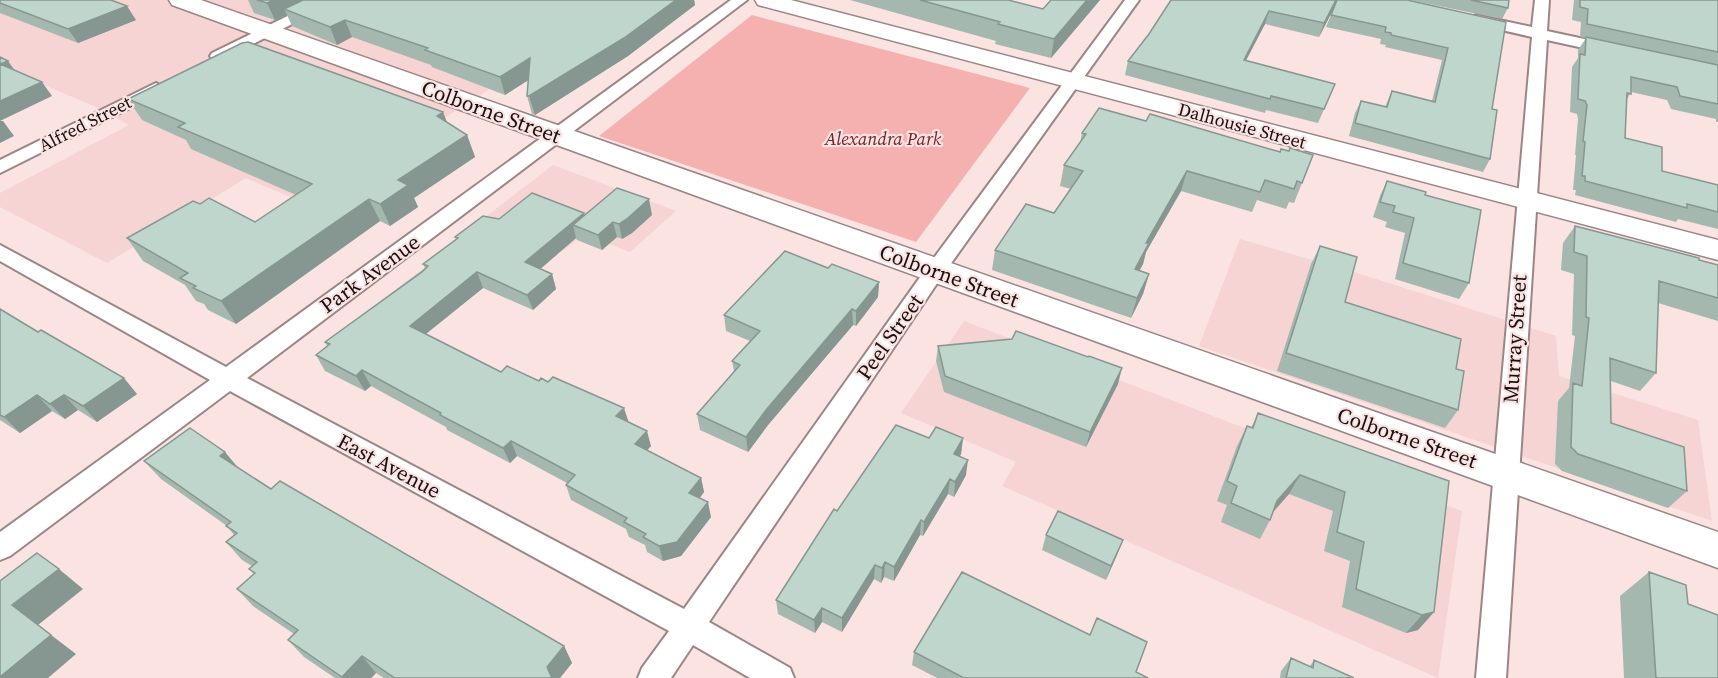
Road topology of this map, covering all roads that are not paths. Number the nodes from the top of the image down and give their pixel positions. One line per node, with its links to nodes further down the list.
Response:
1 (180, 0): 8 (main road, Colborne Street)
2 (332, 0): 8 (street)
3 (740, 0): 14 (street, Park Avenue)
4 (766, 0): 13 (main road, Dalhousie Street)
5 (1132, 0): 13 (street, Peel Street)
6 (1542, 0): 9 (street, Murray Street)
7 (1463, 18): 9 (street)
8 (268, 31): 11 (street); 14 (main road, Colborne Street)
9 (1540, 34): 10 (street); 16 (street, Murray Street)
10 (1630, 54)
11 (203, 64)
12 (171, 80): 15 (street, Alfred Street)
13 (1072, 82): 16 (main road, Dalhousie Street); 19 (street, Peel Street)
14 (558, 136): 19 (main road, Colborne Street); 20 (street, Park Avenue)
15 (0, 167)
16 (1527, 200): 17 (main road, Dalhousie Street); 21 (street, Murray Street)
17 (1718, 250)
18 (0, 252): 20 (street, East Avenue)
19 (935, 271): 21 (main road, Colborne Street); 24 (street, Peel Street)
20 (228, 379): 22 (street, Park Avenue); 24 (street, East Avenue)
21 (1505, 472): 23 (main road, Colborne Street); 27 (street, Murray Street)
22 (0, 548)
23 (1718, 550)
24 (690, 627): 25 (street, Peel Street); 26 (street, East Avenue)
25 (653, 678)
26 (779, 678)
27 (1491, 678)

